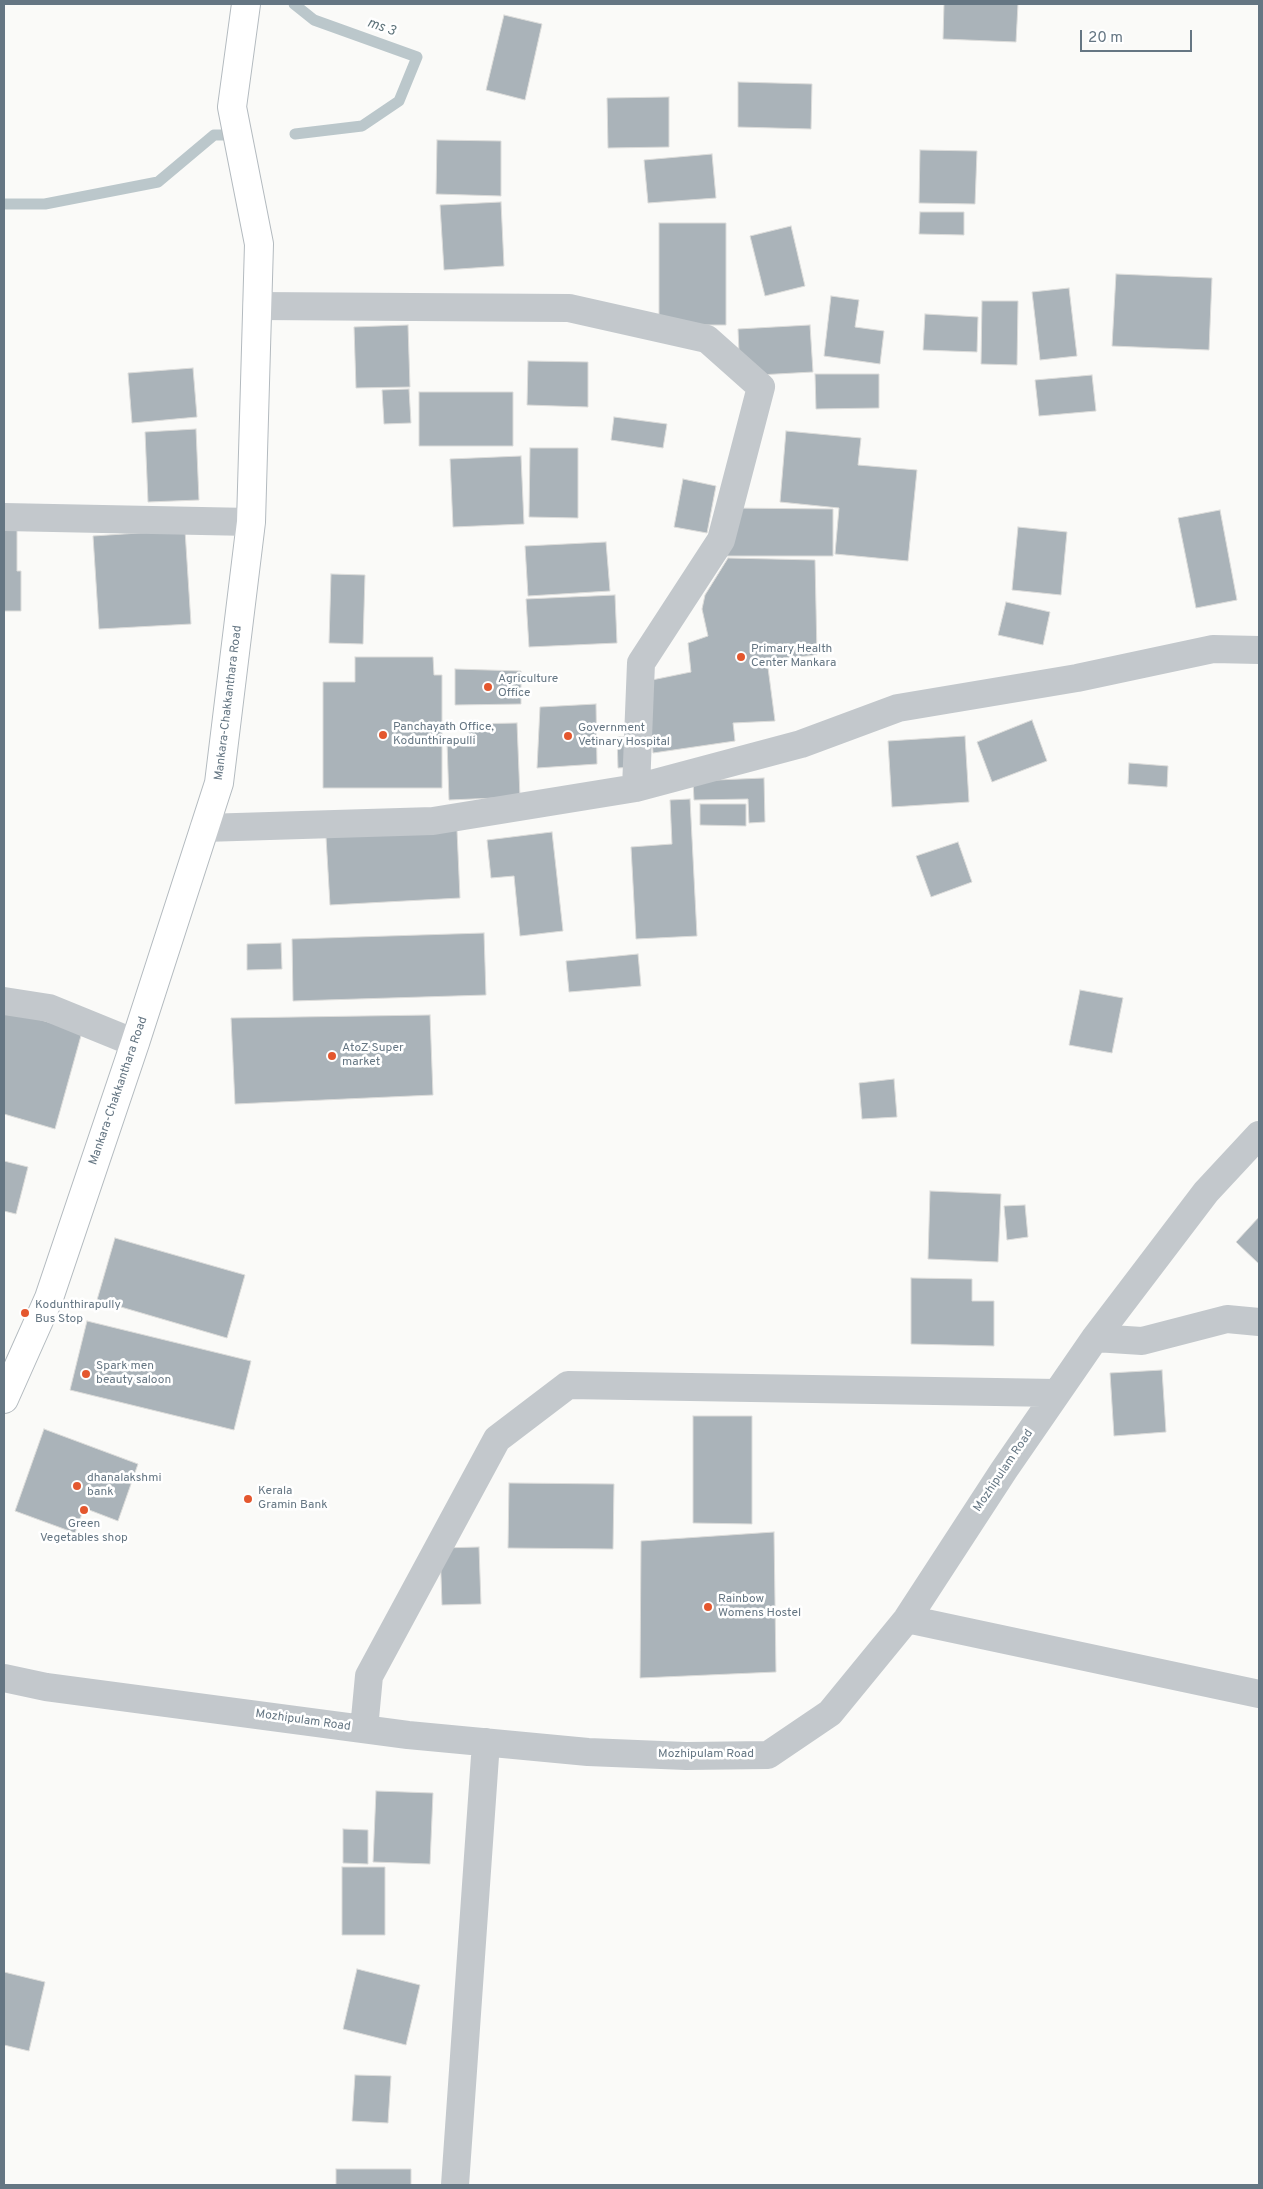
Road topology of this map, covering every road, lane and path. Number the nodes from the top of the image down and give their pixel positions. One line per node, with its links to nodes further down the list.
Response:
1 (246, 4): 2 (main road, Mankara-Chakkanthara Road)
2 (257, 306): 4 (main road, Mankara-Chakkanthara Road); 6 (street)
3 (4, 517): 4 (street)
4 (251, 522): 7 (main road, Mankara-Chakkanthara Road)
5 (1259, 650): 6 (street)
6 (636, 788): 7 (street)
7 (204, 828): 9 (main road, Mankara-Chakkanthara Road)
8 (4, 1002): 9 (street)
9 (135, 1043): 13 (main road, Mankara-Chakkanthara Road)
10 (1259, 1135): 12 (street, Mozhipulam Road)
11 (1259, 1322): 12 (street)
12 (1095, 1338): 14 (street, Mozhipulam Road)
13 (6, 1386)
14 (1057, 1393): 15 (street, Mozhipulam Road); 18 (street)
15 (907, 1620): 17 (street); 19 (street, Mozhipulam Road)
16 (4, 1678): 18 (street, Mozhipulam Road)
17 (1259, 1694)
18 (364, 1729): 19 (street, Mozhipulam Road)
19 (486, 1742): 20 (street)
20 (455, 2185)

